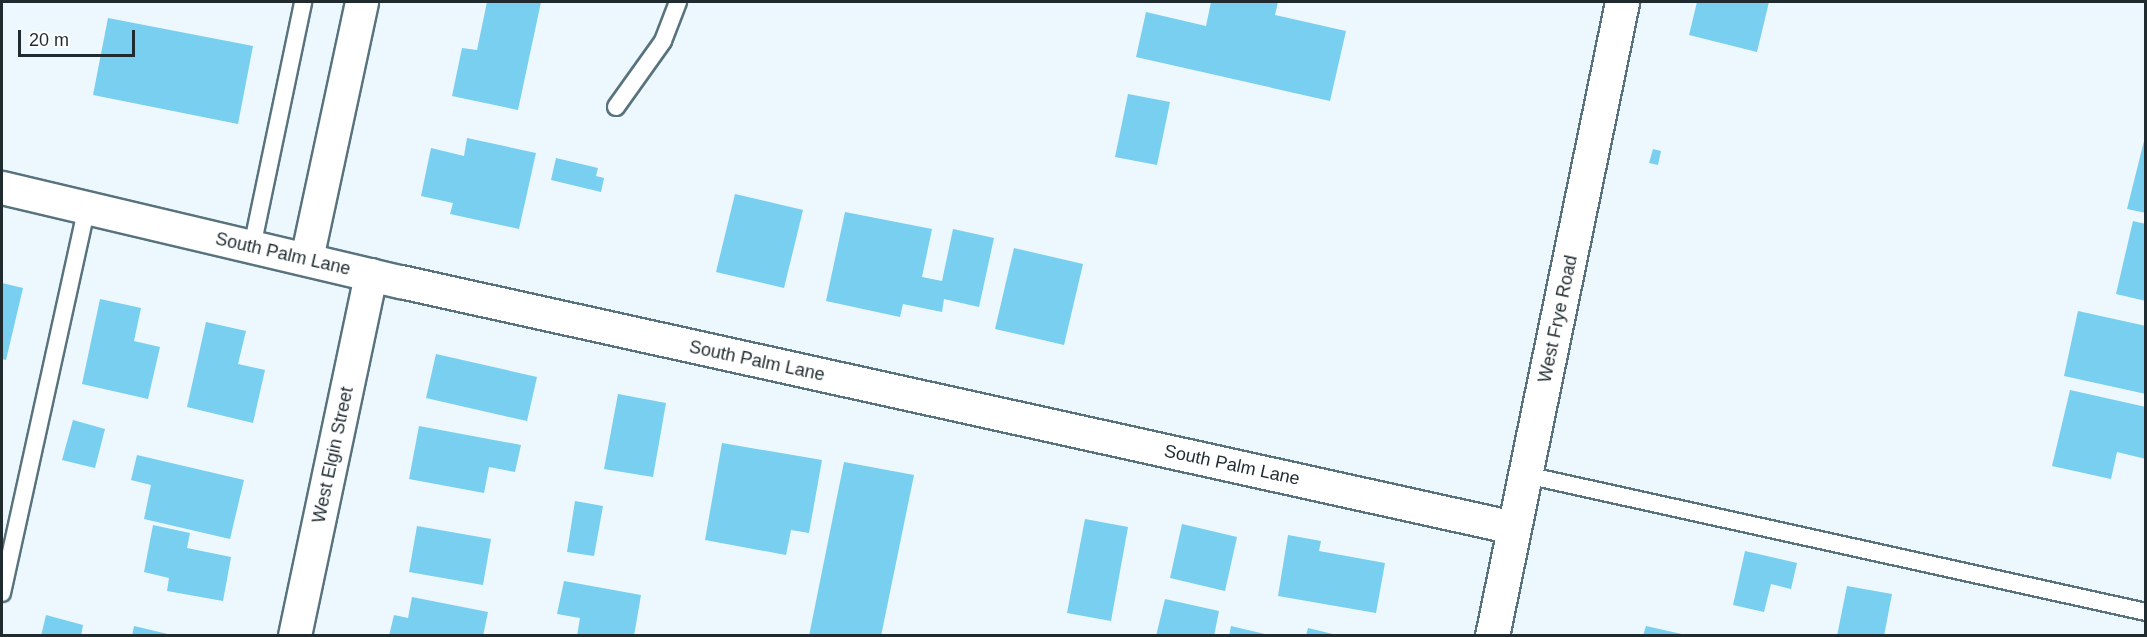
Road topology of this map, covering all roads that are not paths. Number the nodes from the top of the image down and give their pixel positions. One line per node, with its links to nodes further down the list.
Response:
1 (303, 2): 8 (lane)
2 (362, 2): 9 (street)
3 (678, 2): 5 (lane)
4 (1622, 2): 11 (street, West Frye Road)
5 (616, 107)
6 (2, 188): 7 (street, South Palm Lane)
7 (87, 207): 8 (street, South Palm Lane); 13 (lane)
8 (252, 247): 9 (street, South Palm Lane)
9 (307, 259): 10 (street, South Palm Lane)
10 (371, 275): 12 (street, South Palm Lane); 15 (street, West Elgin Street)
11 (1526, 475): 12 (street, West Frye Road); 14 (lane)
12 (1514, 528): 16 (street, West Frye Road)
13 (2, 593)
14 (2145, 612)
15 (295, 636)
16 (1492, 636)

